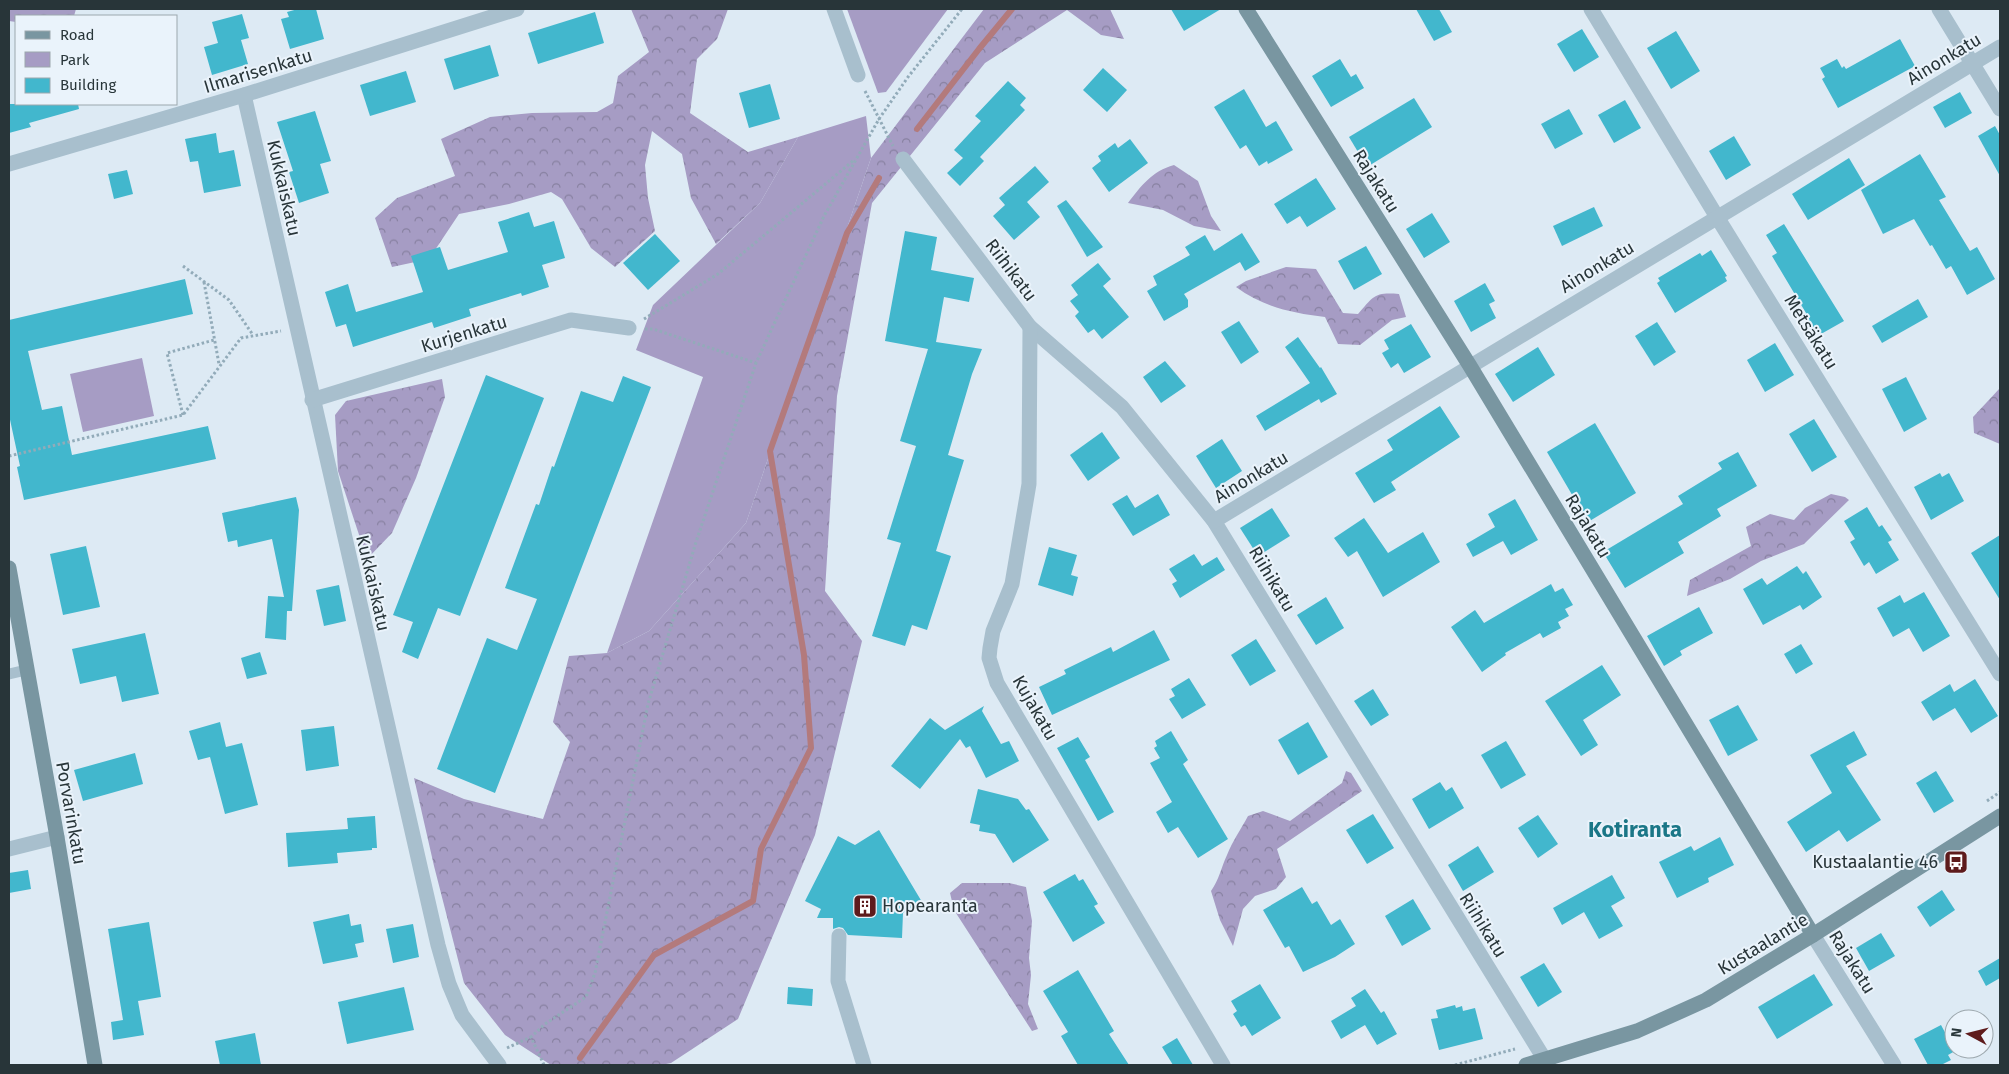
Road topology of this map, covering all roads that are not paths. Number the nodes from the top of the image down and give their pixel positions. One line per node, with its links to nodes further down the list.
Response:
1 (517, 9): 9 (street, Ilmarisenkatu)
2 (834, 9): 8 (street)
3 (1246, 9): 16 (street, Rajakatu)
4 (1591, 9): 13 (street, Metsäkatu)
5 (1939, 9): 7 (street)
6 (2000, 47): 7 (street, Ainonkatu)
7 (1972, 64): 10 (street); 13 (street, Ainonkatu)
8 (858, 75)
9 (244, 95): 12 (street, Ilmarisenkatu); 17 (street, Kukkaiskatu)
10 (2000, 108)
11 (903, 159): 14 (street, Riihikatu)
12 (9, 164)
13 (1717, 217): 16 (street, Ainonkatu); 22 (street, Metsäkatu)
14 (1030, 327): 18 (street, Riihikatu); 32 (street, Kujakatu)
15 (629, 328): 17 (street, Kurjenkatu)
16 (1470, 366): 18 (street, Ainonkatu); 26 (street, Rajakatu)
17 (312, 400): 28 (street, Kukkaiskatu)
18 (1214, 521): 29 (street, Riihikatu)
19 (9, 568): 20 (street, Porvarinkatu)
20 (26, 670): 21 (lane); 24 (street, Porvarinkatu)
21 (9, 674)
22 (2000, 674)
23 (2000, 816): 26 (street, Kustaalantie)
24 (57, 837): 25 (street); 30 (street, Porvarinkatu)
25 (9, 849)
26 (1813, 935): 29 (street, Kustaalantie); 34 (street, Rajakatu)
27 (840, 936): 31 (street)
28 (495, 1060)
29 (1547, 1063): 33 (street, Kustaalantie)
30 (94, 1065)
31 (864, 1065)
32 (1224, 1065)
33 (1526, 1065)
34 (1894, 1065)

